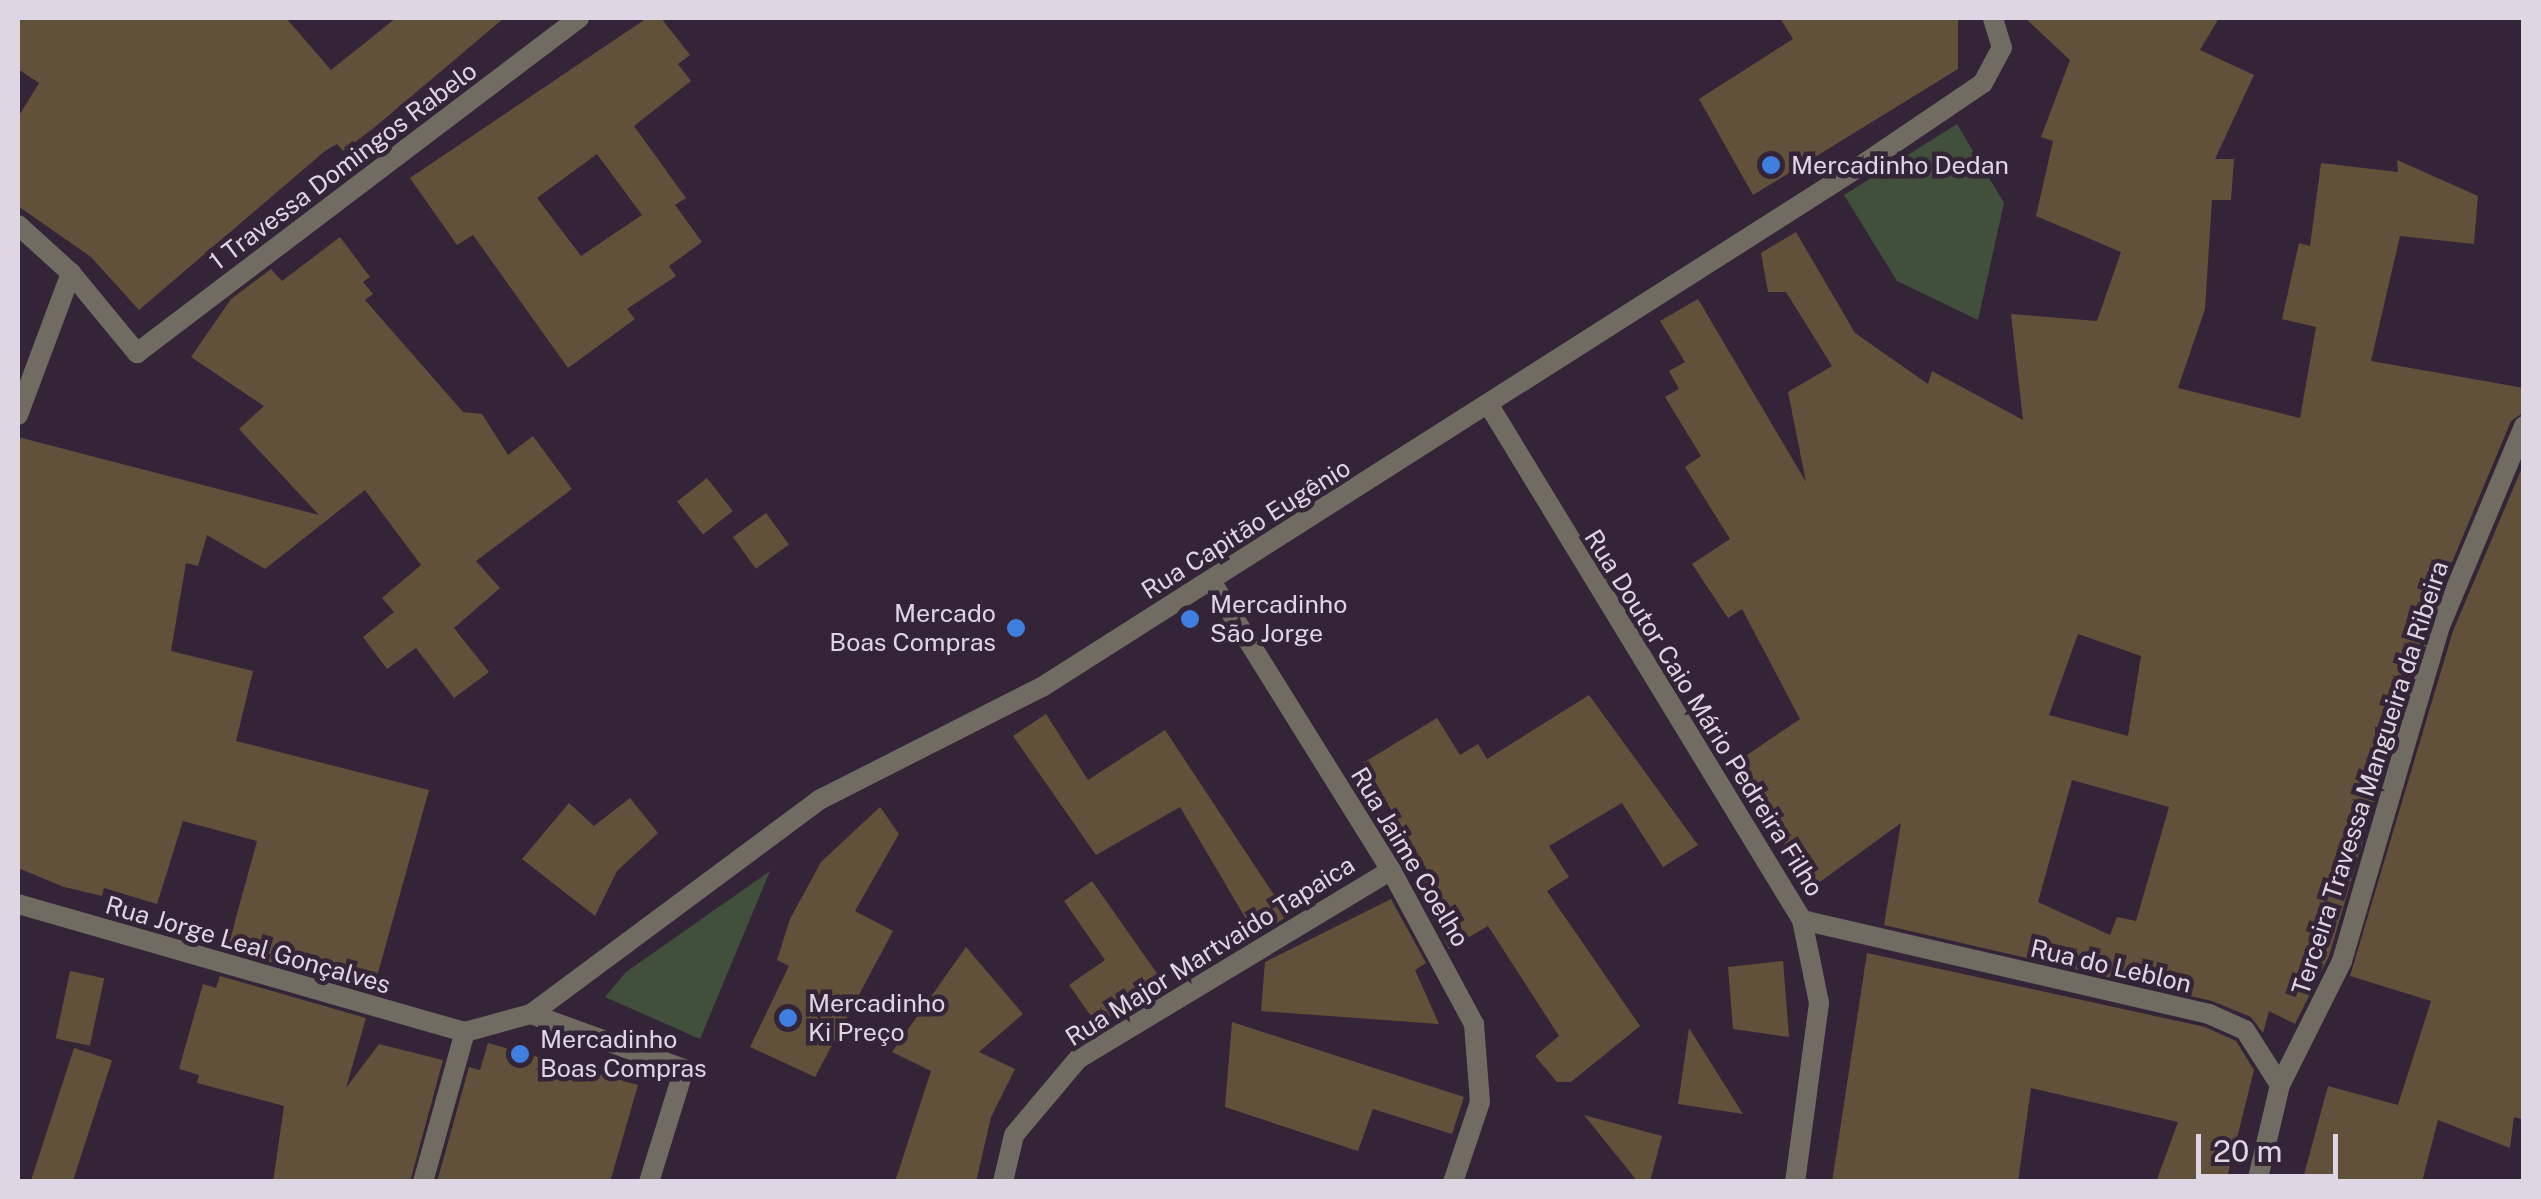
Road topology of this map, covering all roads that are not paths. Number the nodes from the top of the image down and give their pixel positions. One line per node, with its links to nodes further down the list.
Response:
1 (579, 18): 4 (street, 1 Travessa Domingos Rabelo)
2 (1993, 18): 5 (street, Rua Capitão Eugênio)
3 (18, 225): 4 (street)
4 (71, 273): 6 (street)
5 (1490, 408): 8 (street, Rua Capitão Eugênio); 11 (street, Rua Doutor Caio Mário Pedreira Filho)
6 (18, 415)
7 (2524, 426): 14 (street, Terceira Travessa Mangueira da Ribeira)
8 (1212, 581): 9 (street, Rua Jaime Coelho); 12 (street, Rua Capitão Eugênio)
9 (1391, 870): 17 (street, Rua Major Martvaido Tapaica); 18 (street, Rua Jaime Coelho)
10 (18, 904): 13 (street, Rua Jorge Leal Gonçalves)
11 (1802, 920): 14 (street, Rua do Leblon); 19 (street, Rua Doutor Caio Mário Pedreira Filho)
12 (531, 1014): 13 (street, Rua Capitão Eugênio); 16 (street)
13 (465, 1032): 15 (street)
14 (2280, 1085): 20 (street)
15 (423, 1182)
16 (649, 1182)
17 (1003, 1182)
18 (1454, 1182)
19 (1796, 1182)
20 (2257, 1182)

